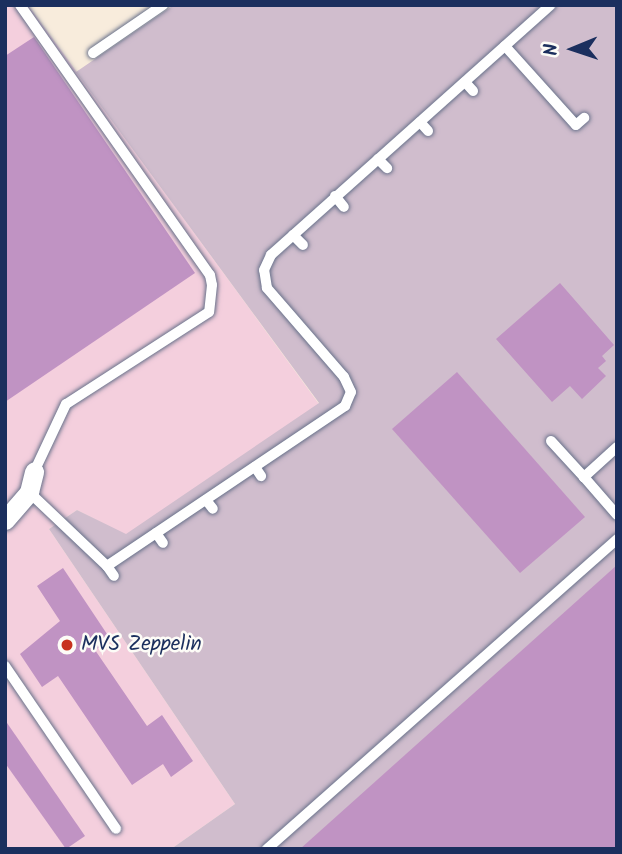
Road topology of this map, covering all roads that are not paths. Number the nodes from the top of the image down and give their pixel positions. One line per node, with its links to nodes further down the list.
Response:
1 (20, 5): 19 (lane)
2 (163, 5): 5 (lane)
3 (551, 5): 4 (lane)
4 (505, 46): 6 (lane); 8 (lane)
5 (93, 53)
6 (465, 82): 7 (lane); 9 (lane)
7 (472, 91)
8 (584, 118)
9 (420, 122): 10 (lane); 11 (lane)
10 (428, 131)
11 (378, 159): 12 (lane); 13 (lane)
12 (387, 168)
13 (335, 196): 14 (lane); 15 (lane)
14 (344, 207)
15 (293, 235): 16 (lane); 24 (lane)
16 (303, 245)
17 (551, 441): 20 (lane)
18 (617, 447): 20 (lane)
19 (33, 472): 21 (street)
20 (583, 477): 22 (lane)
21 (29, 492): 23 (street); 27 (lane)
22 (617, 515)
23 (5, 520)
24 (156, 533): 26 (lane); 27 (lane)
25 (617, 539): 31 (lane)
26 (163, 543)
27 (107, 566): 28 (lane)
28 (114, 576)
29 (5, 666): 30 (lane)
30 (116, 829)
31 (267, 849)

